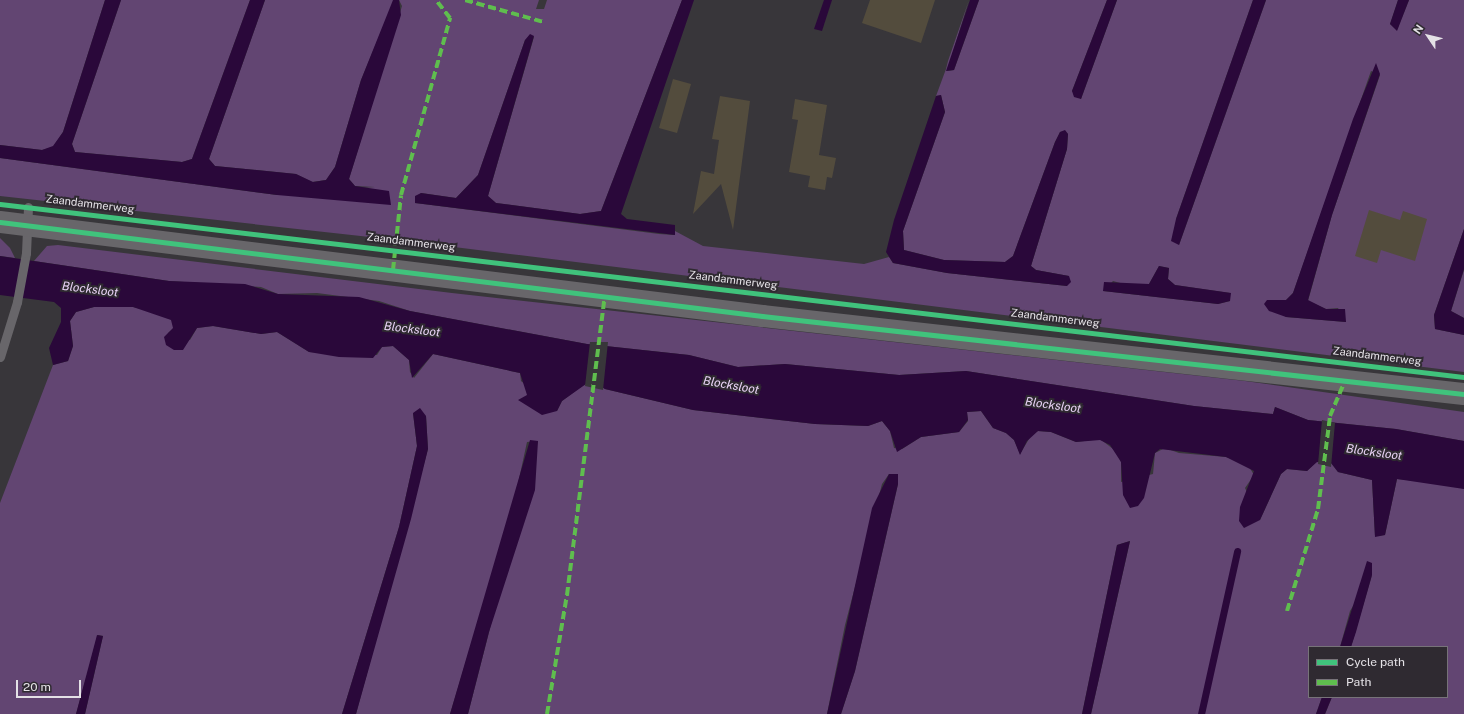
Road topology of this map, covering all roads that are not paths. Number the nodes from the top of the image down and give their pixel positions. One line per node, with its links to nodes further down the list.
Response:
1 (27, 216): 2 (street); 3 (lane); 4 (street)
2 (0, 222)
3 (0, 357)
4 (1464, 394)

